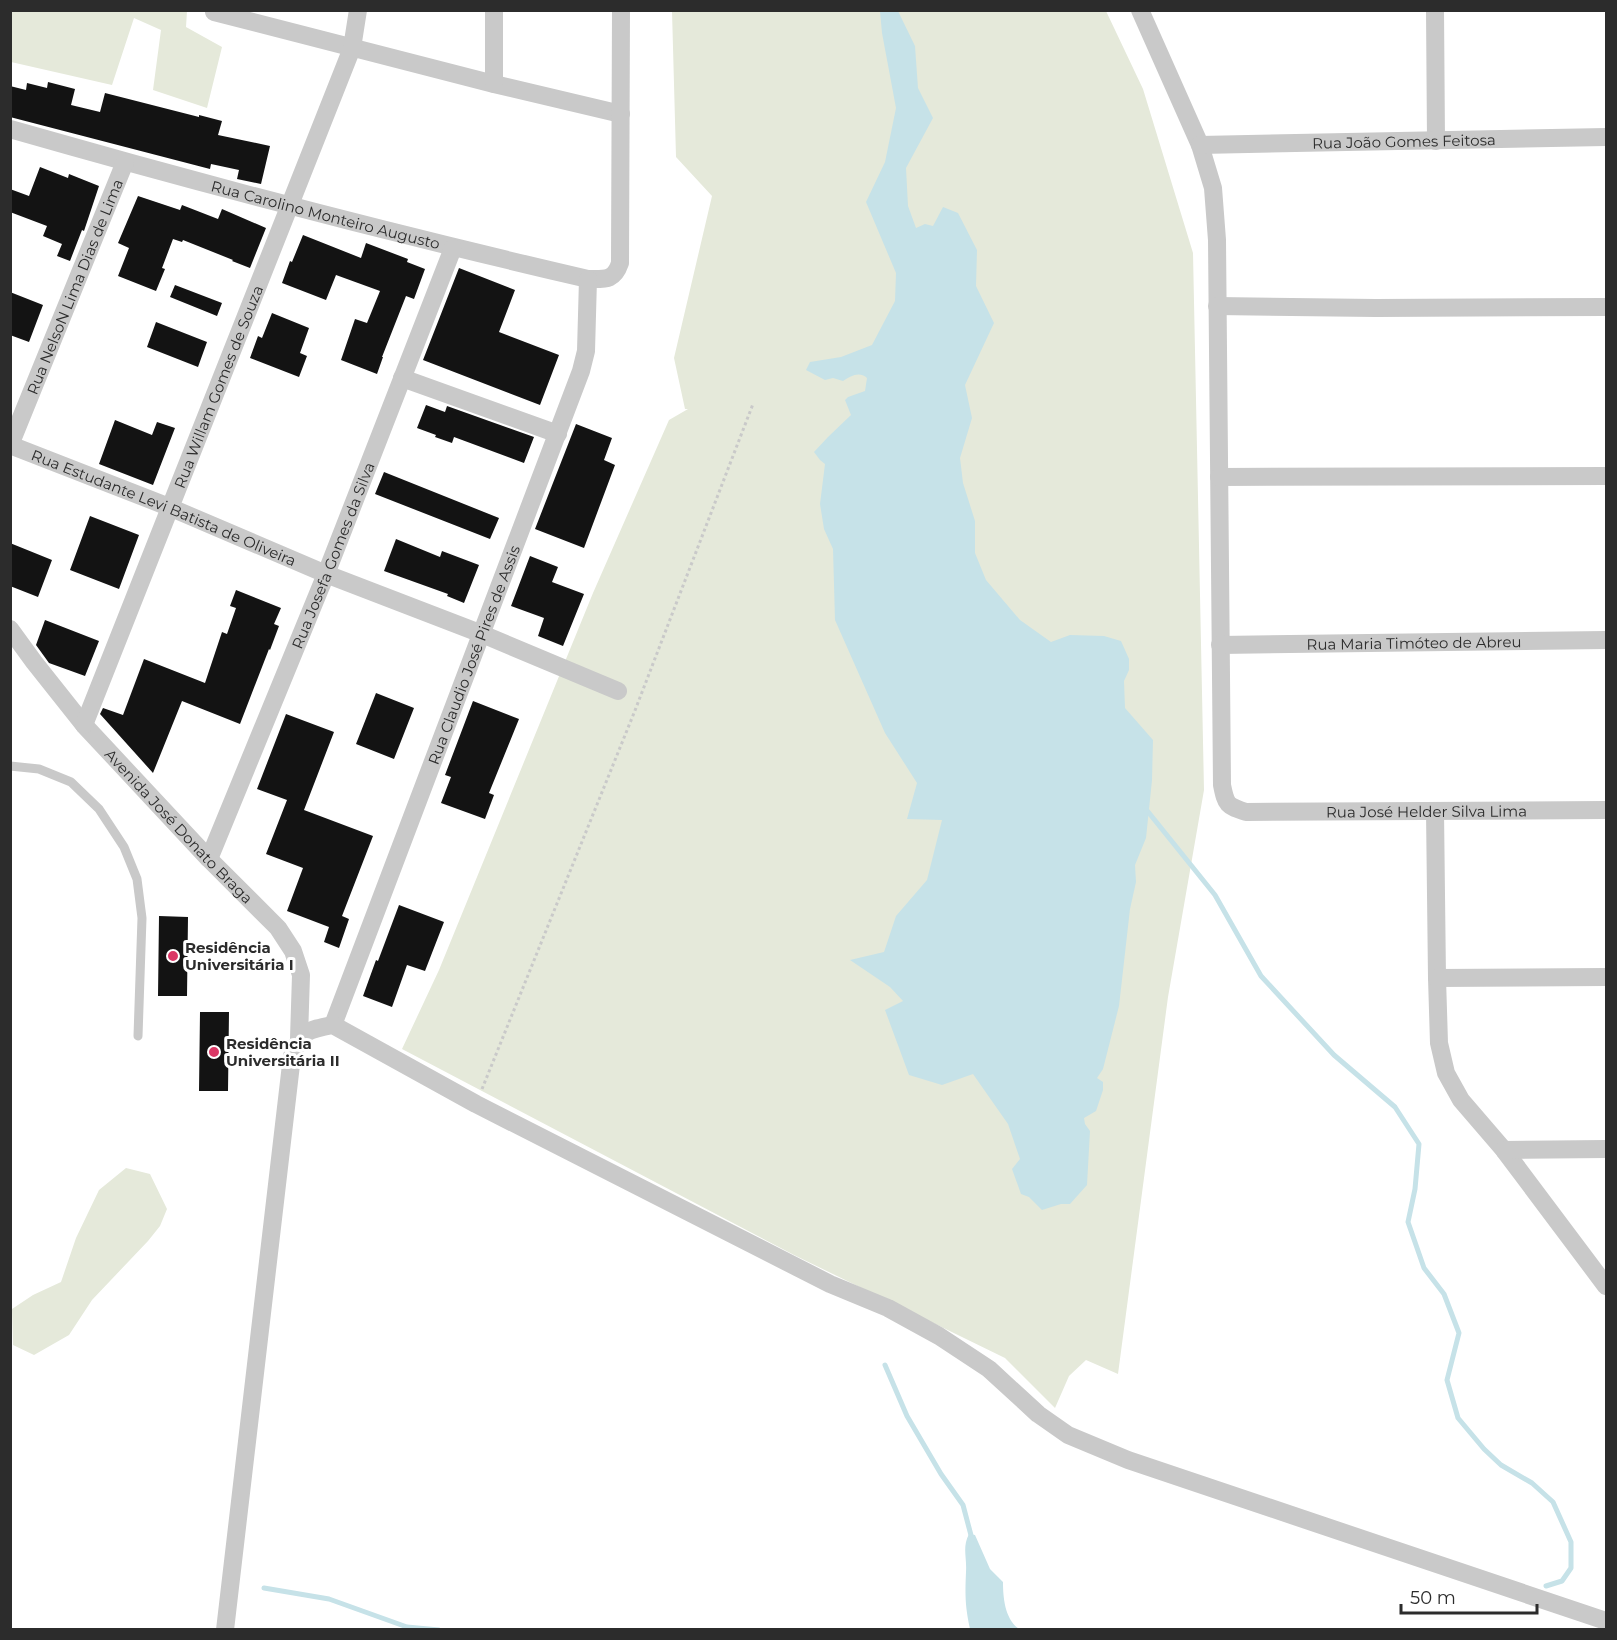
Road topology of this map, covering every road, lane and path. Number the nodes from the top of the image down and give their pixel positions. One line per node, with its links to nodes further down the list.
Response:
1 (358, 10): 7 (street, Rua Willam Gomes de Souza)
2 (494, 10): 8 (street)
3 (621, 10): 9 (street)
4 (1140, 10): 13 (street)
5 (1435, 10): 12 (street)
6 (214, 12): 7 (street)
7 (352, 48): 8 (street); 15 (street, Rua Willam Gomes de Souza)
8 (494, 84): 9 (street)
9 (621, 114): 17 (street, Rua Carolino Monteiro Augusto)
10 (10, 129): 14 (street, Rua Carolino Monteiro Augusto)
11 (1606, 138): 12 (street, Rua João Gomes Feitosa)
12 (1436, 141): 13 (street, Rua João Gomes Feitosa)
13 (1200, 145): 18 (street)
14 (125, 162): 15 (street, Rua Carolino Monteiro Augusto); 23 (street, Rua NelsoN Lima Dias de Lima)
15 (290, 206): 16 (street, Rua Carolino Monteiro Augusto); 26 (street, Rua Willam Gomes de Souza)
16 (453, 248): 17 (street, Rua Carolino Monteiro Augusto); 20 (street, Rua Josefa Gomes da Silva)
17 (588, 279): 22 (street, Rua Claudio José Pires de Assis)
18 (1217, 306): 19 (street); 25 (street)
19 (1606, 307)
20 (402, 378): 22 (street); 27 (street, Rua Josefa Gomes da Silva)
21 (753, 404): 43 (path)
22 (558, 434): 29 (street, Rua Claudio José Pires de Assis)
23 (10, 445): 26 (street, Rua Estudante Levi Batista de Oliveira)
24 (1606, 476): 25 (street)
25 (1219, 477): 31 (street)
26 (169, 507): 27 (street, Rua Estudante Levi Batista de Oliveira); 33 (street, Rua Willam Gomes de Souza)
27 (326, 574): 29 (street, Rua Estudante Levi Batista de Oliveira); 37 (street, Rua Josefa Gomes da Silva)
28 (10, 629): 33 (street, Avenida José Donato Braga)
29 (482, 634): 32 (street, Rua Estudante Levi Batista de Oliveira); 40 (street, Rua Claudio José Pires de Assis)
30 (1606, 640): 31 (street, Rua Maria Timóteo de Abreu)
31 (1220, 645): 36 (street, Rua José Helder Silva Lima)
32 (618, 691)
33 (84, 725): 37 (street, Avenida José Donato Braga)
34 (10, 766): 41 (lane)
35 (1606, 810): 36 (street, Rua José Helder Silva Lima)
36 (1435, 811): 39 (street)
37 (209, 859): 42 (street, Avenida José Donato Braga)
38 (1606, 977): 39 (street)
39 (1437, 978): 45 (street)
40 (333, 1025): 42 (street); 43 (street)
41 (138, 1036)
42 (299, 1038): 48 (street, Avenida José Donato Braga)
43 (476, 1104): 47 (street)
44 (1606, 1149): 45 (street)
45 (1504, 1150): 46 (street)
46 (1606, 1286)
47 (1606, 1621)
48 (225, 1629)

